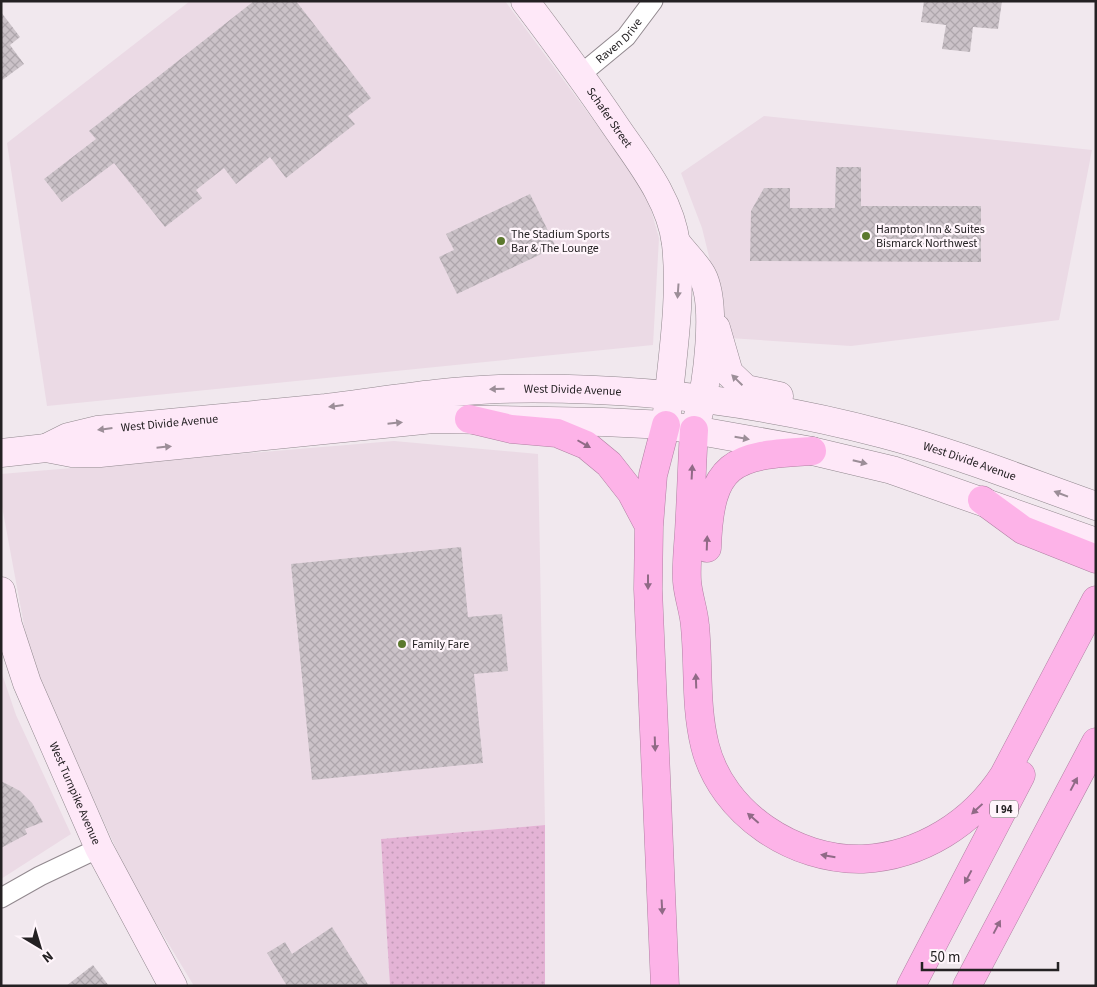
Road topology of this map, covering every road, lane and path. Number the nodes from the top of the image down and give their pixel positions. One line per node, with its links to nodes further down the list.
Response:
1 (524, 1): 3 (street, Schafer Street)
2 (653, 1): 3 (street, Raven Drive)
3 (580, 75): 4 (street, Schafer Street)
4 (676, 242): 5 (street, Schafer Street); 6 (street, Schafer Street, one-way to 6)
5 (709, 299): 7 (street, Schafer Street); 9 (street, one-way to 5)
6 (668, 396): 7 (street, West Divide Avenue); 10 (street, Schafer Street); 12 (street, West Divide Avenue, one-way to 12)
7 (703, 400): 9 (street, West Divide Avenue); 11 (street, Schafer Street)
8 (469, 419): 10 (street, West Divide Avenue); 12 (street, West Divide Avenue, one-way to 8); 17 (highway, one-way to 17)
9 (827, 421): 16 (street, West Divide Avenue, one-way to 9)
10 (666, 426): 11 (street, West Divide Avenue); 17 (highway)
11 (694, 430): 13 (street, West Divide Avenue, one-way to 13); 22 (highway, one-way to 11)
12 (46, 448): 14 (street, West Divide Avenue)
13 (812, 451): 15 (street, West Divide Avenue, one-way to 15); 22 (highway, one-way to 13)
14 (1, 453)
15 (982, 500): 18 (highway)
16 (1093, 505)
17 (649, 526): 28 (highway, one-way to 28)
18 (1079, 541): 19 (highway)
19 (1096, 559)
20 (1, 591): 25 (street, West Turnpike Avenue)
21 (1096, 600): 22 (highway, one-way to 22)
22 (695, 625)
23 (1096, 632): 29 (highway, I 94, one-way to 29)
24 (1096, 742): 30 (highway, one-way to 24)
25 (99, 848): 26 (street); 27 (street, West Turnpike Avenue)
26 (1, 898)
27 (173, 986)
28 (665, 986)
29 (911, 986)
30 (966, 986)

